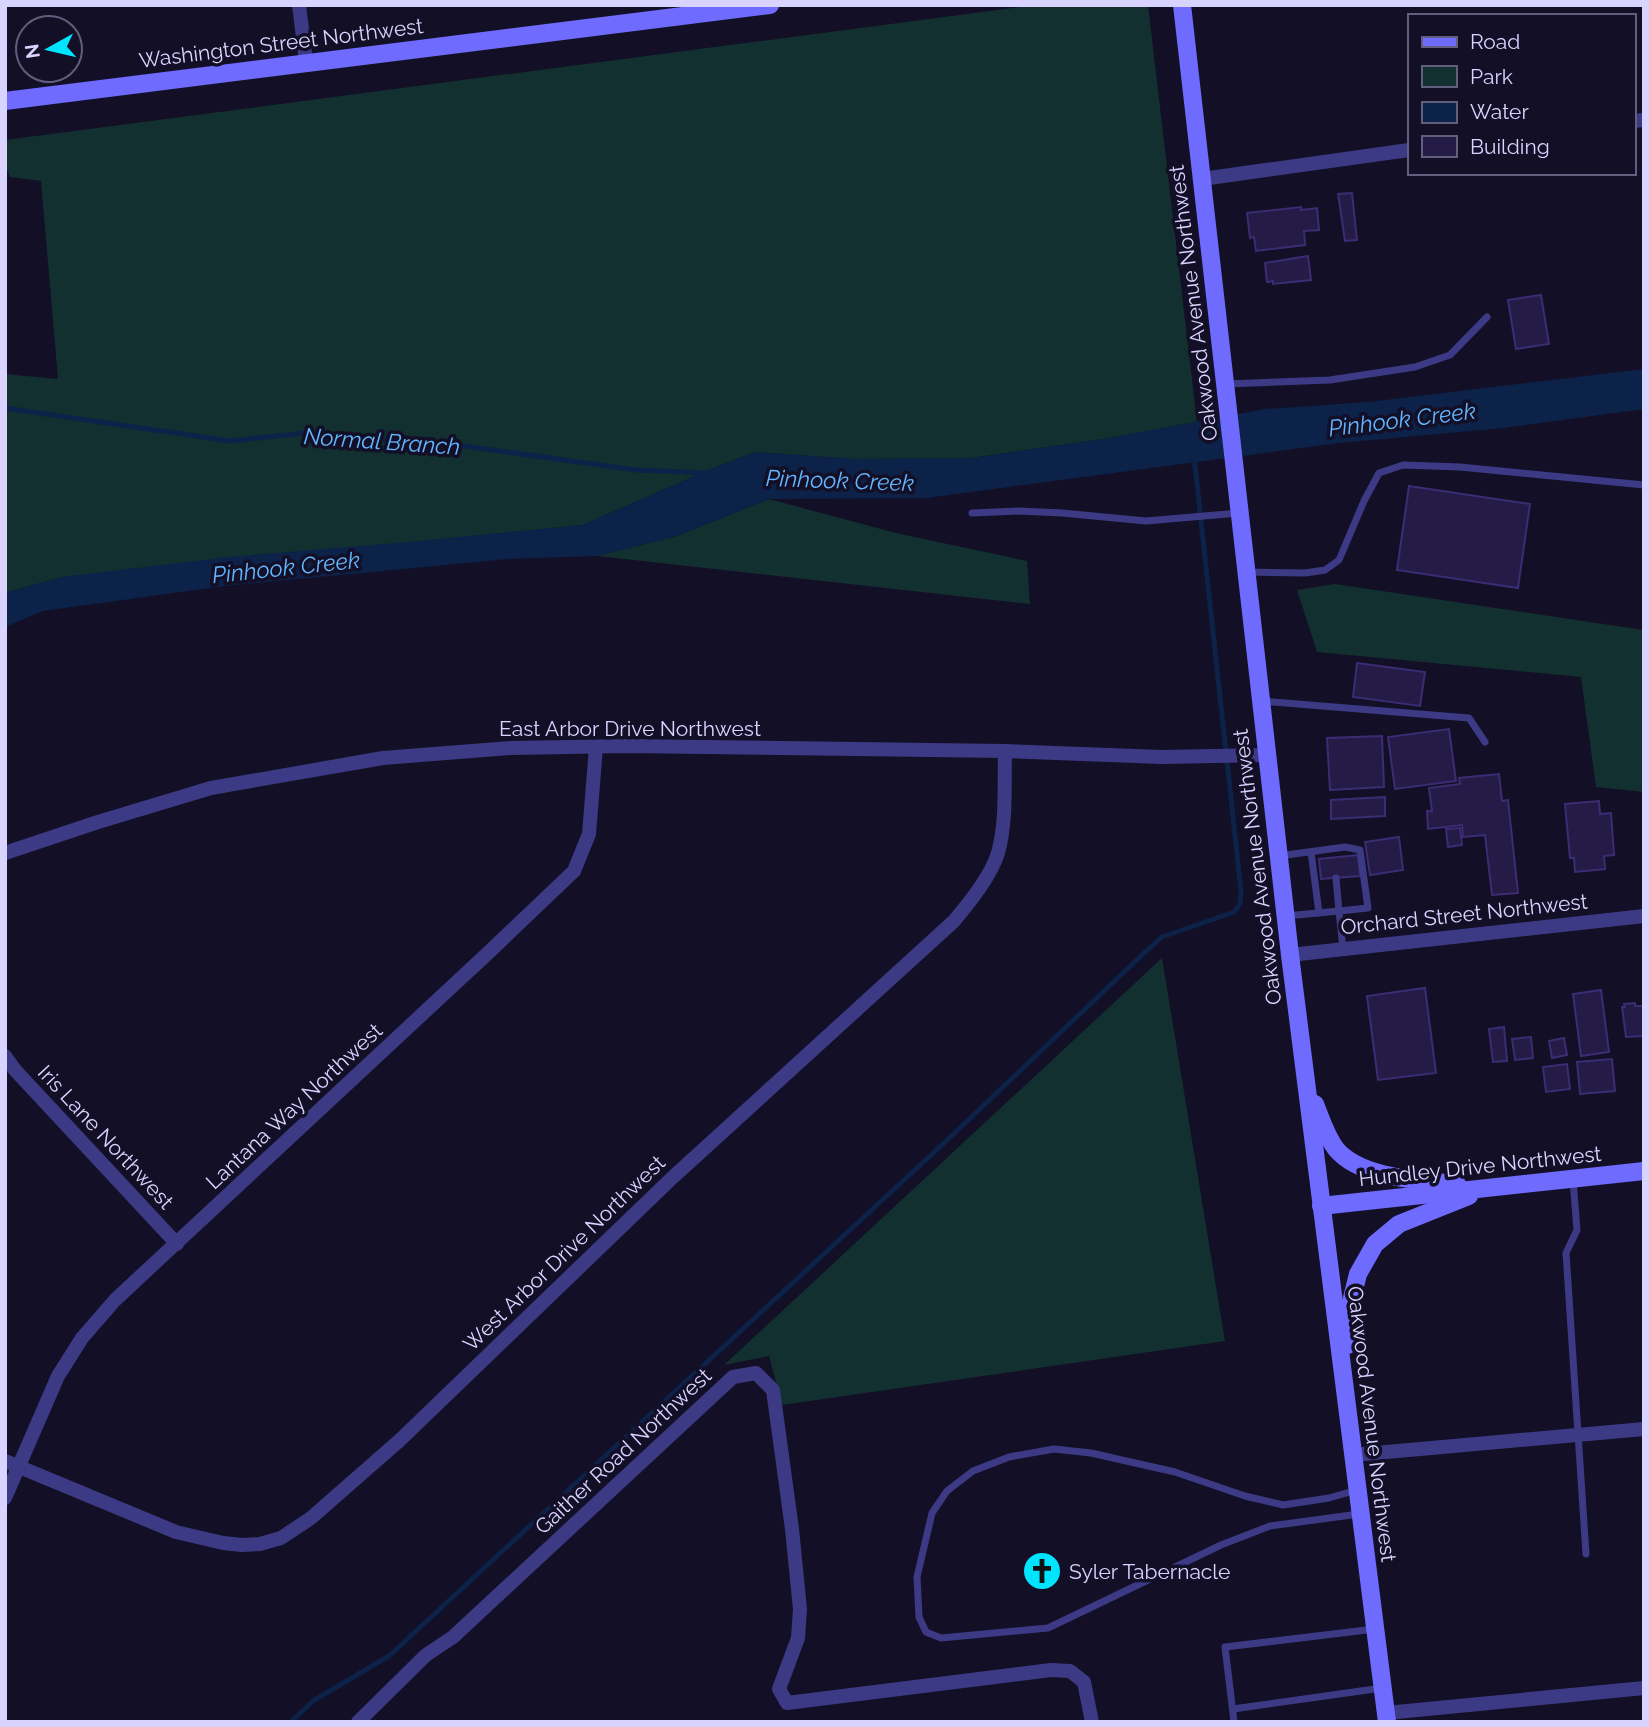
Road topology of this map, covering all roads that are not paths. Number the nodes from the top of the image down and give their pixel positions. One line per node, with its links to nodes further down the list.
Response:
1 (299, 5): 4 (street)
2 (770, 5): 4 (street, Washington Street Northwest)
3 (1182, 5): 7 (street, Oakwood Avenue Northwest)
4 (306, 62): 5 (street, Washington Street Northwest)
5 (5, 101)
6 (1408, 150): 7 (street)
7 (1202, 179): 9 (street, Oakwood Avenue Northwest)
8 (1487, 317): 9 (lane)
9 (1226, 384): 12 (street, Oakwood Avenue Northwest)
10 (1644, 485): 13 (lane)
11 (972, 513): 12 (lane)
12 (1240, 513): 13 (street, Oakwood Avenue Northwest)
13 (1247, 572): 14 (street, Oakwood Avenue Northwest)
14 (1261, 701): 15 (lane); 18 (street, Oakwood Avenue Northwest)
15 (1485, 743)
16 (596, 747): 17 (street, East Arbor Drive Northwest); 21 (street, East Arbor Drive Northwest); 37 (street, Lantana Way Northwest)
17 (1005, 751): 18 (street, East Arbor Drive Northwest); 42 (street, West Arbor Drive Northwest)
18 (1267, 755): 22 (street, Oakwood Avenue Northwest)
19 (1331, 849): 20 (lane); 23 (lane); 25 (lane)
20 (1311, 852): 22 (lane); 26 (lane)
21 (5, 853)
22 (1279, 856): 27 (street, Oakwood Avenue Northwest)
23 (1333, 858)
24 (1336, 878): 25 (lane)
25 (1339, 911): 26 (lane); 29 (lane)
26 (1319, 913): 27 (lane)
27 (1285, 916): 30 (street, Oakwood Avenue Northwest)
28 (1644, 916): 29 (street, Orchard Street Northwest)
29 (1343, 948): 30 (street, Orchard Street Northwest)
30 (1290, 955): 32 (street, Oakwood Avenue Northwest)
31 (5, 1056): 37 (street, Iris Lane Northwest)
32 (1305, 1076): 35 (street); 36 (street, Oakwood Avenue Northwest)
33 (1644, 1171): 34 (street, Hundley Drive Northwest)
34 (1573, 1179): 35 (street, Hundley Drive Northwest); 40 (lane)
35 (1489, 1188): 36 (street, Hundley Drive Northwest); 38 (street)
36 (1321, 1206): 38 (street, Oakwood Avenue Northwest)
37 (177, 1244): 42 (street, Lantana Way Northwest)
38 (1346, 1408): 41 (street, Oakwood Avenue Northwest)
39 (1644, 1429): 40 (street)
40 (1578, 1436): 41 (street); 46 (lane)
41 (1353, 1455): 43 (street, Oakwood Avenue Northwest)
42 (12, 1464): 44 (street, Lantana Way Northwest)
43 (1357, 1490): 45 (street, Oakwood Avenue Northwest); 45 (lane)
44 (5, 1498)
45 (1360, 1514): 47 (street, Oakwood Avenue Northwest)
46 (1586, 1554)
47 (1375, 1629): 48 (street, Oakwood Avenue Northwest); 50 (lane)
48 (1383, 1688): 50 (lane); 51 (street, Oakwood Avenue Northwest)
49 (1644, 1688): 51 (street)
50 (1233, 1709): 54 (lane)
51 (1387, 1717)
52 (358, 1722): 53 (street, Gaither Road Northwest)
53 (1092, 1722)
54 (1234, 1722)

